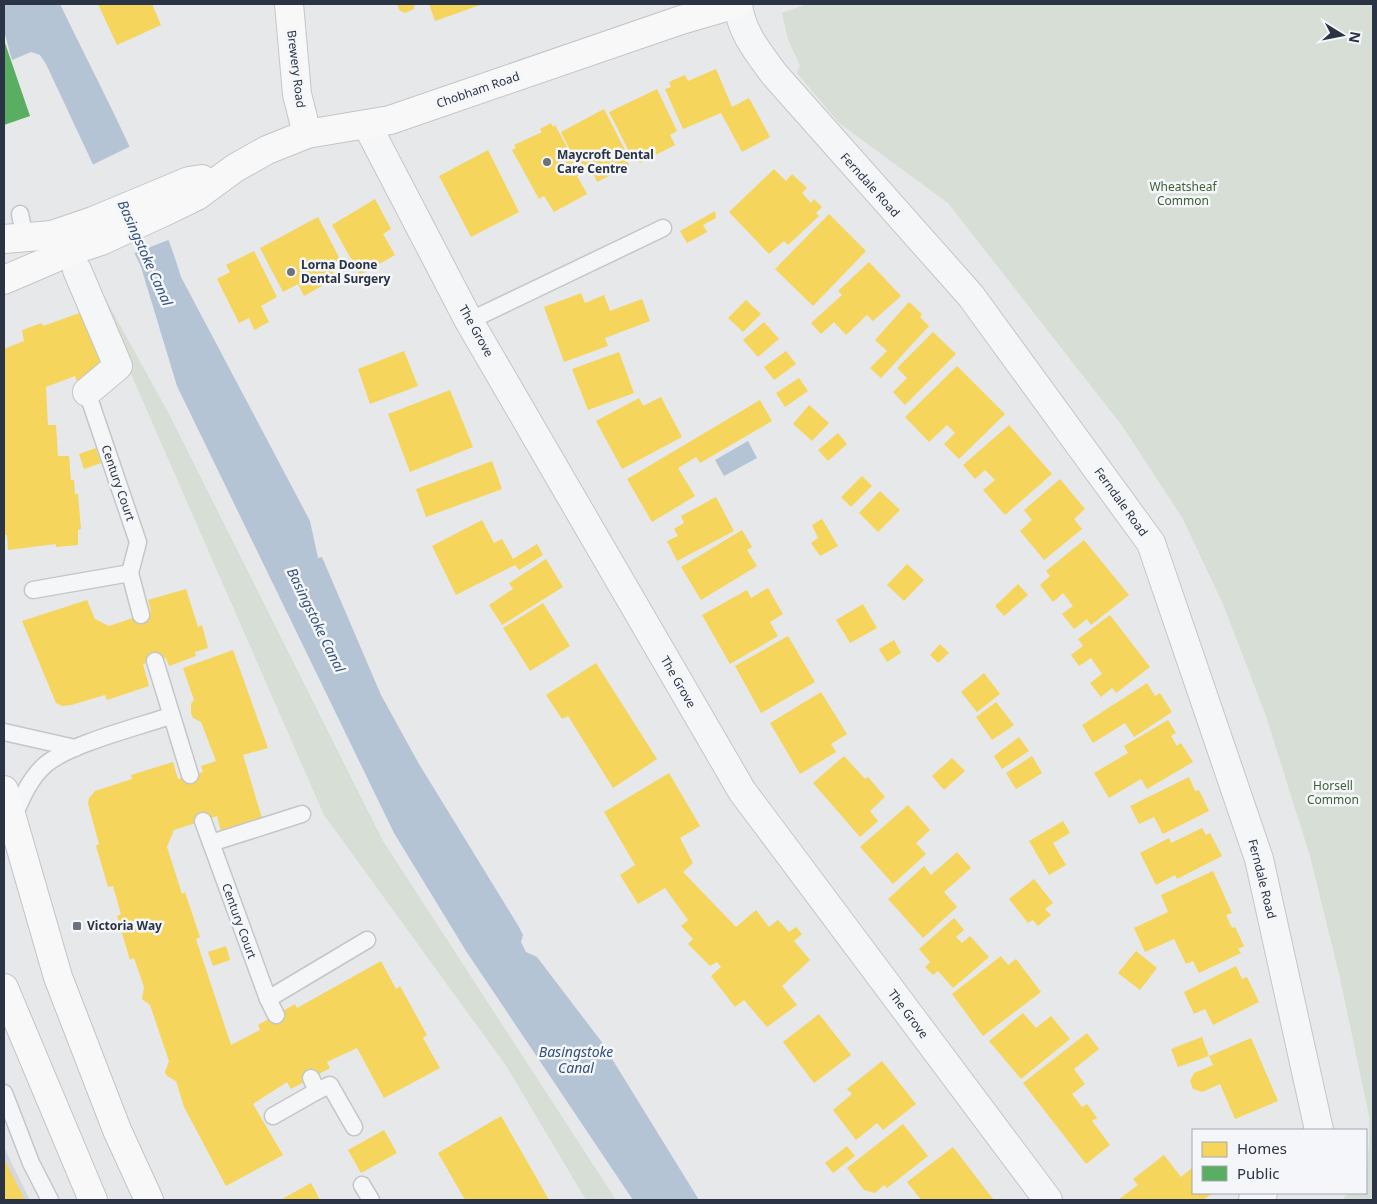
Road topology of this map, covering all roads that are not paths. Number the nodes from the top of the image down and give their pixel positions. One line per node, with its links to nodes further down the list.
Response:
1 (289, 4): 4 (main road, Brewery Road)
2 (725, 5): 3 (main road, Chobham Road); 33 (street, Ferndale Road)
3 (367, 125): 4 (main road, Chobham Road); 11 (street, The Grove)
4 (307, 134): 7 (main road, Chobham Road)
5 (663, 228): 11 (lane)
6 (16, 230): 7 (main road, Chobham Road)
7 (97, 231): 9 (main road, Chobham Road)
8 (4, 257): 9 (main road, Chobham Road)
9 (75, 260): 10 (main road, Chobham Road); 12 (street)
10 (4, 280)
11 (469, 321): 39 (street, The Grove)
12 (87, 392): 13 (lane, Century Court)
13 (130, 573): 14 (lane); 15 (lane, Century Court)
14 (33, 590)
15 (141, 615)
16 (155, 661): 17 (lane)
17 (170, 716): 19 (lane); 20 (lane)
18 (4, 732): 19 (lane)
19 (75, 748): 23 (lane)
20 (190, 775)
21 (4, 790): 23 (main road)
22 (302, 814): 25 (lane)
23 (12, 820): 37 (main road)
24 (203, 821): 25 (lane, Century Court)
25 (211, 844): 28 (lane, Century Court)
26 (367, 940): 28 (lane)
27 (4, 988): 36 (main road)
28 (268, 999): 29 (lane, Century Court)
29 (276, 1015)
30 (4, 1093): 35 (lane)
31 (273, 1116): 32 (lane)
32 (354, 1127)
33 (1319, 1129)
34 (362, 1184): 38 (lane)
35 (50, 1200)
36 (93, 1200)
37 (149, 1200)
38 (371, 1200)
39 (1048, 1200)

